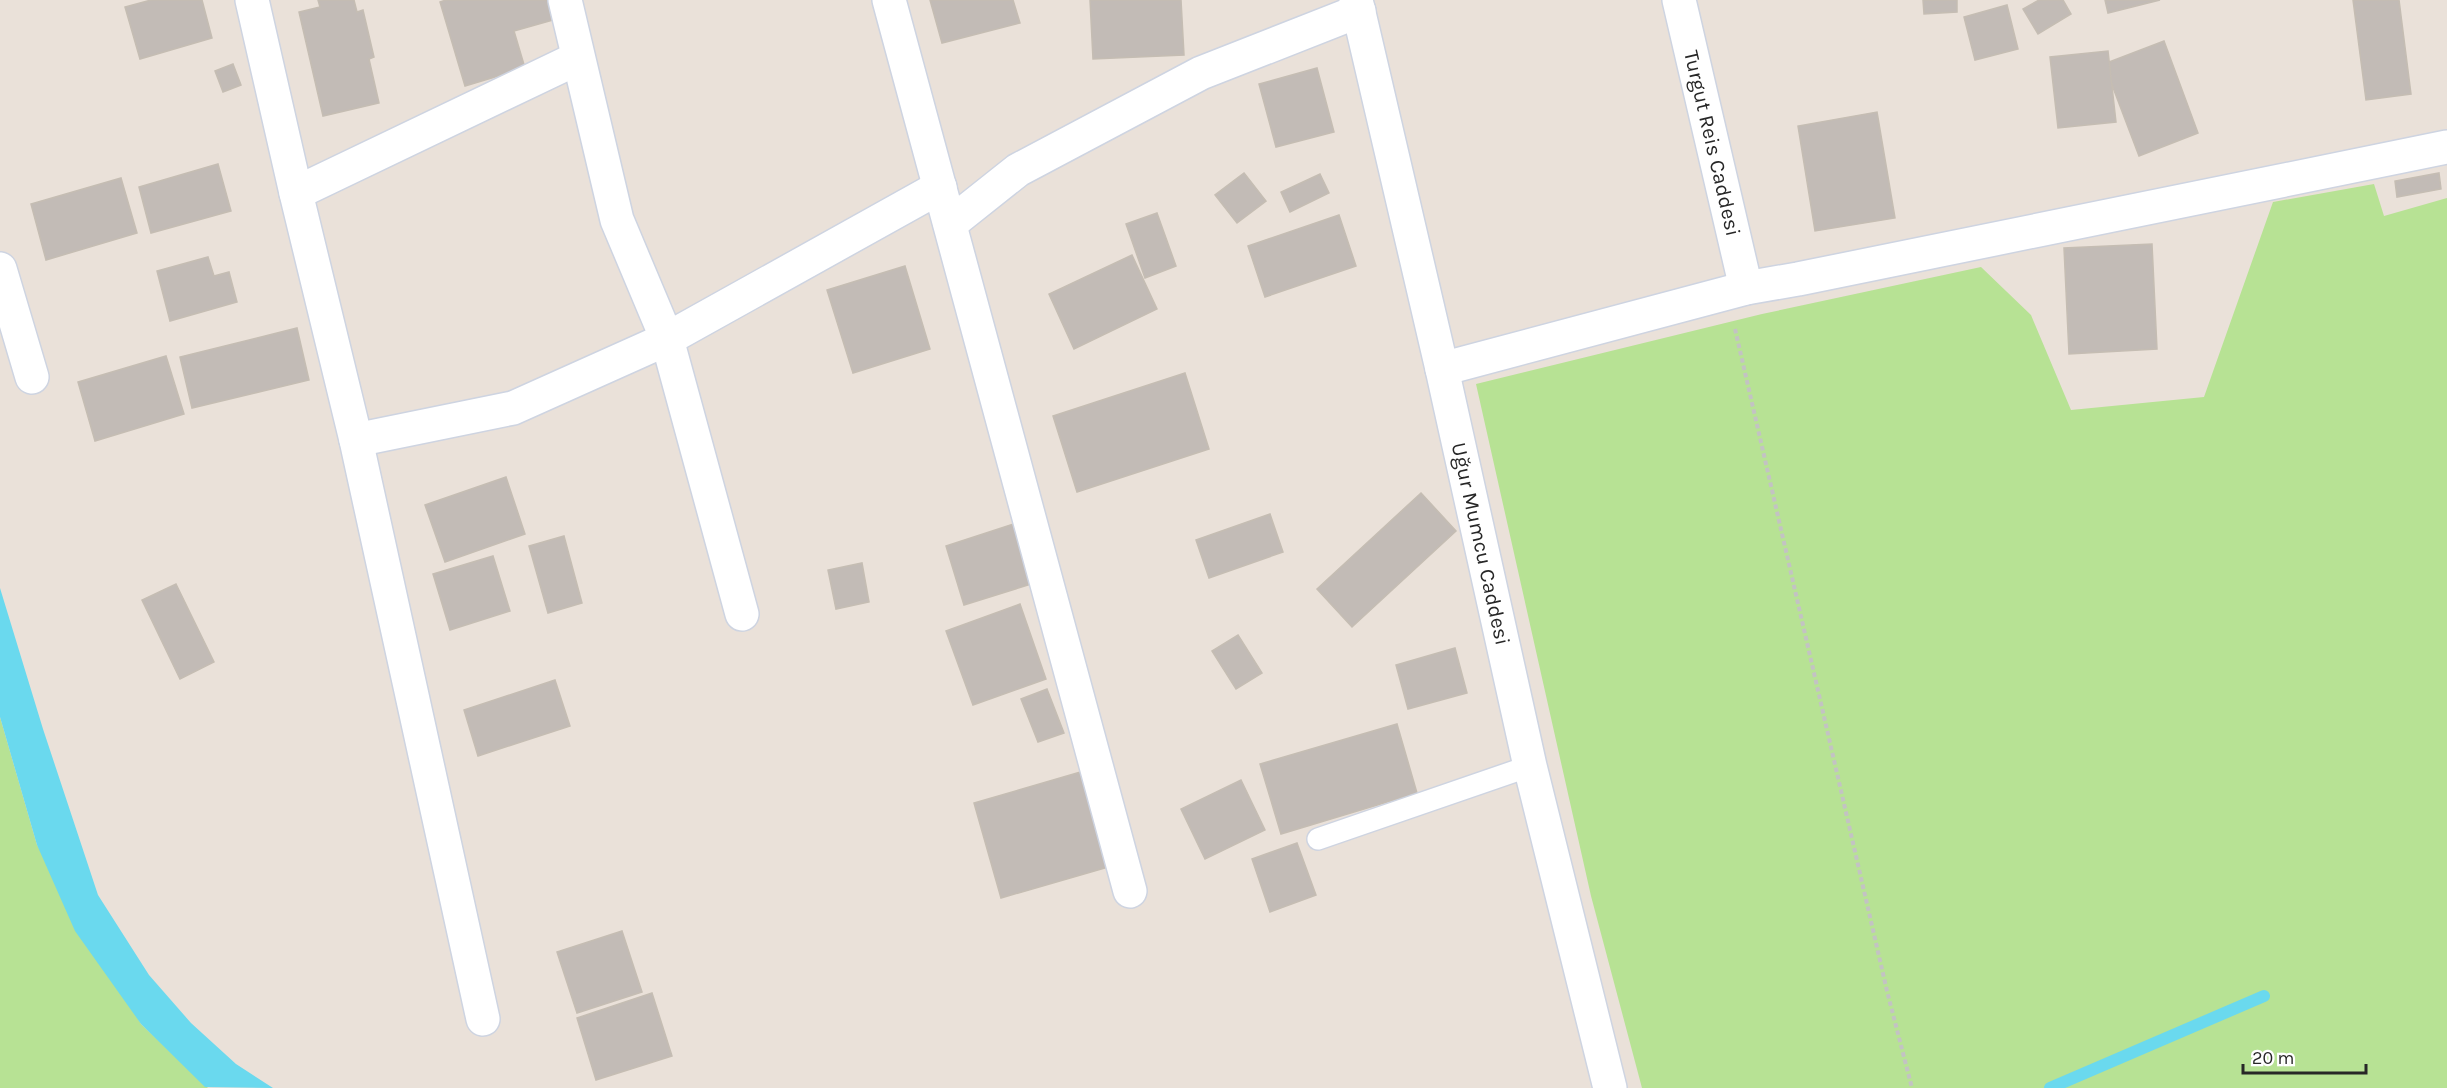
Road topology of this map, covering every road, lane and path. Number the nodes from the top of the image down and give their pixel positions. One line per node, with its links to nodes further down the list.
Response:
1 (252, 0): 9 (street)
2 (565, 0): 6 (street)
3 (889, 0): 8 (street)
4 (1679, 0): 12 (street, Turgut Reis Caddesi)
5 (1357, 6): 10 (street); 14 (street, Uğur Mumcu Caddesi)
6 (579, 58): 9 (street); 13 (street)
7 (2447, 147): 12 (street)
8 (940, 187): 10 (street); 13 (street)
9 (296, 193): 16 (street)
10 (950, 224): 20 (street)
11 (0, 269): 15 (street)
12 (1746, 288): 14 (street); 23 (path)
13 (668, 339): 16 (street); 17 (street)
14 (1442, 369): 18 (street, Uğur Mumcu Caddesi)
15 (32, 377)
16 (356, 440): 21 (street)
17 (742, 614)
18 (1530, 766): 19 (lane); 22 (street, Uğur Mumcu Caddesi)
19 (1318, 839)
20 (1130, 891)
21 (483, 1020)
22 (1610, 1088)
23 (1912, 1088)

